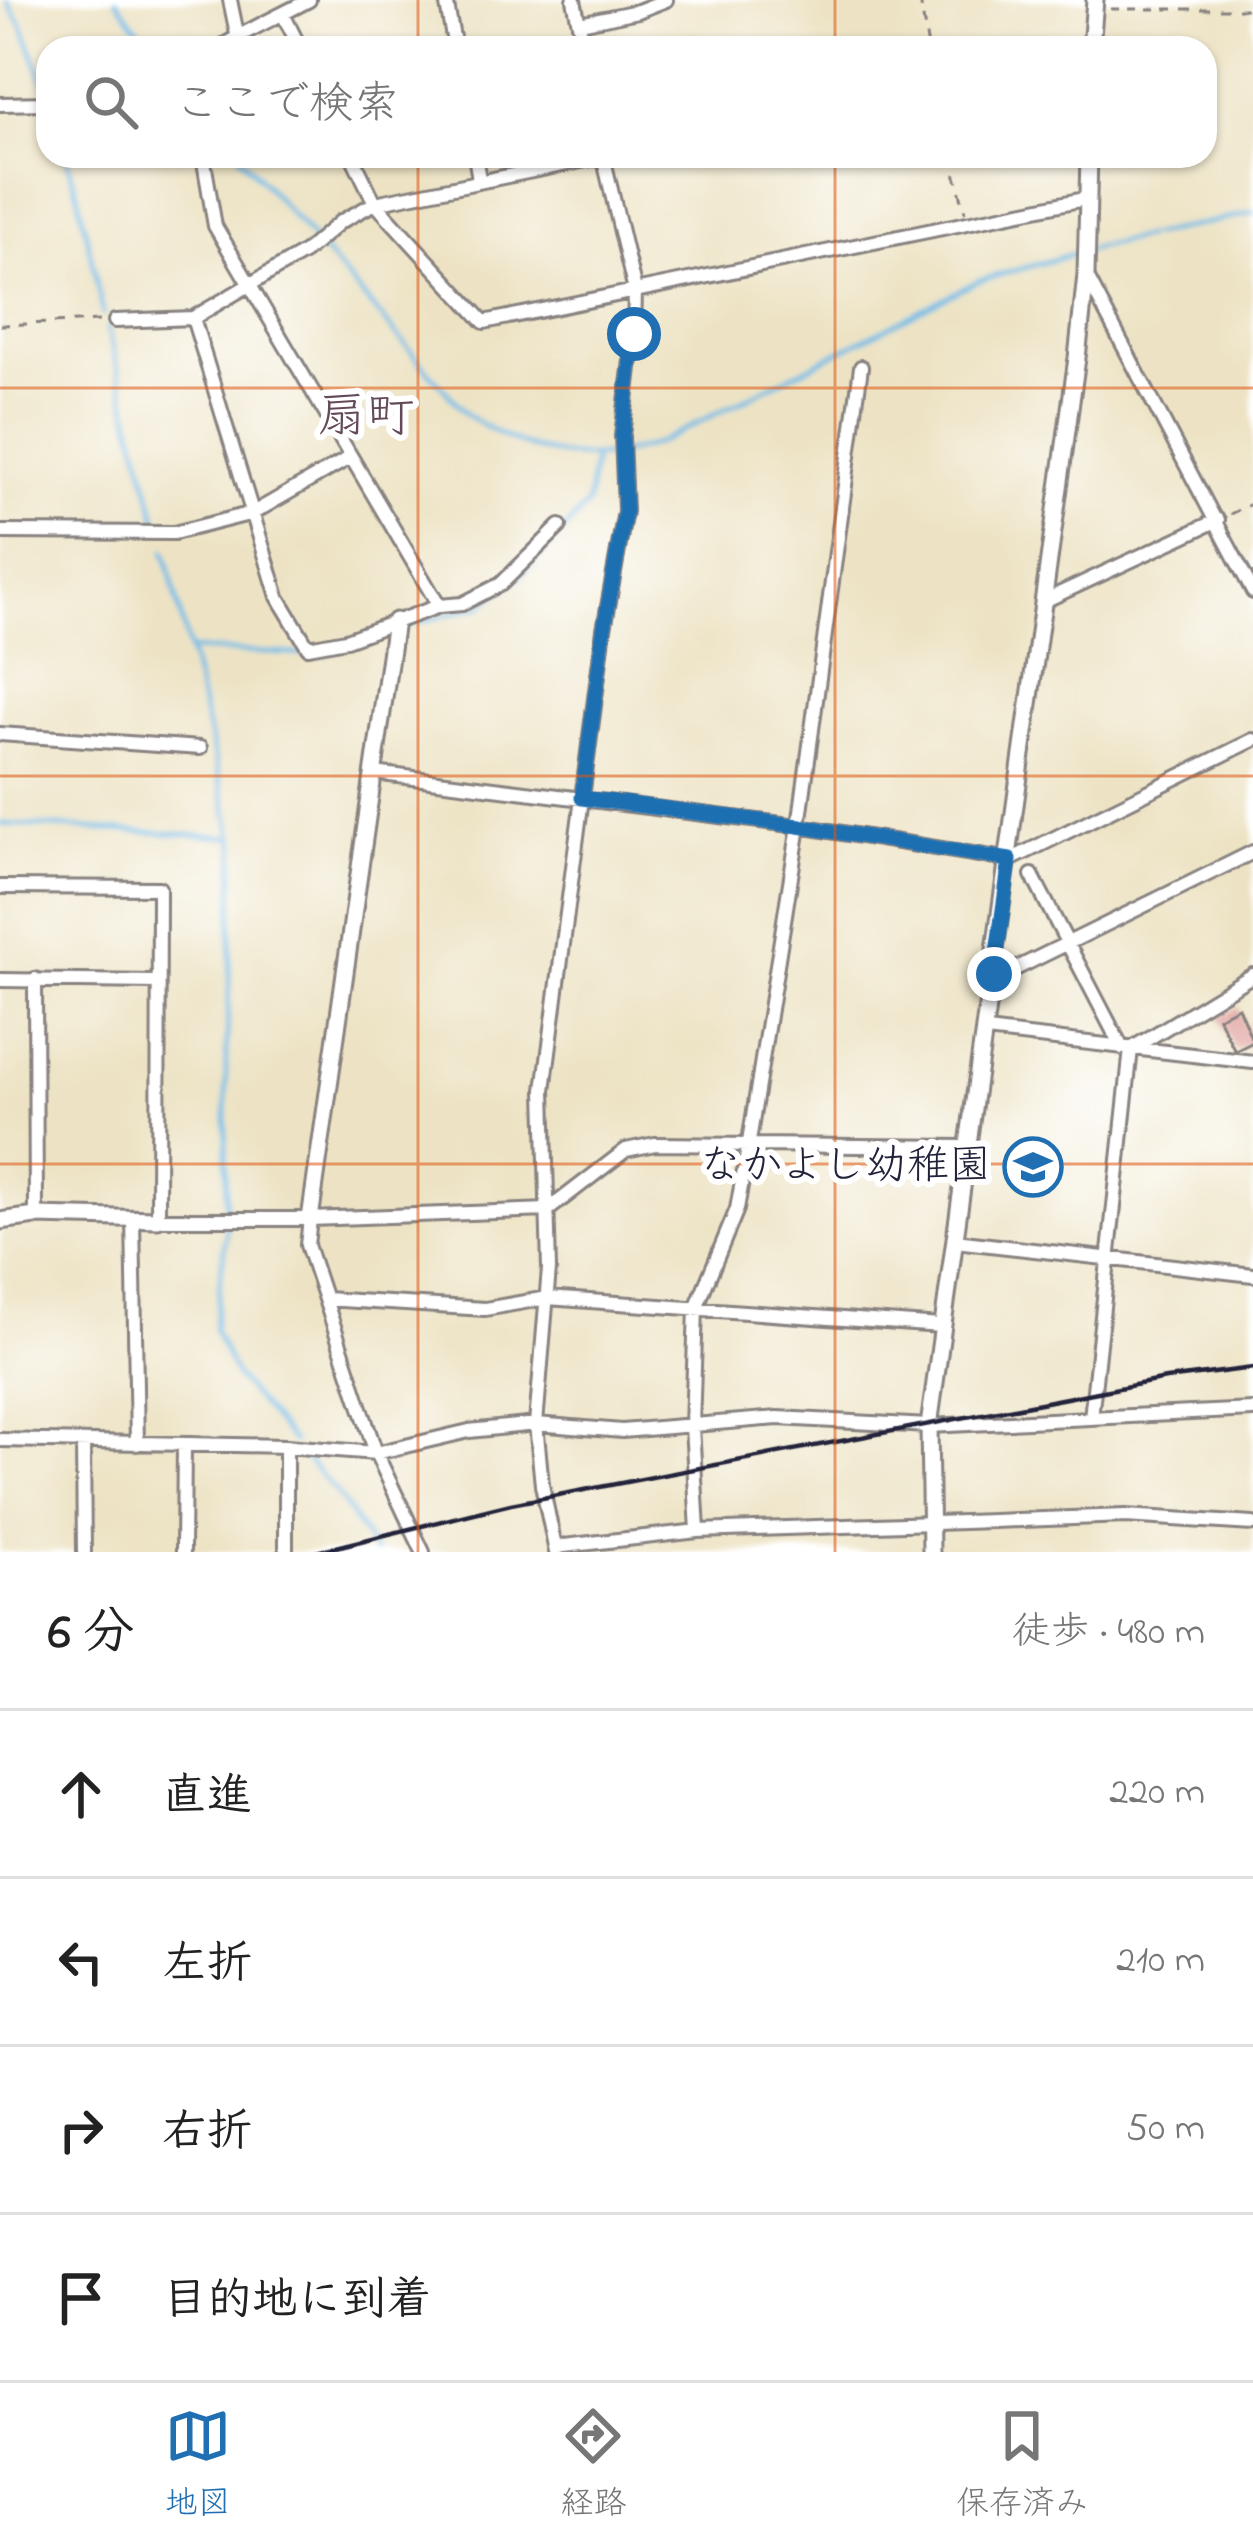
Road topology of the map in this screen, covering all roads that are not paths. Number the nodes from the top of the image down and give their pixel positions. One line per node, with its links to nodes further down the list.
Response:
1 (230, 0): 9 (street)
2 (446, 0): 12 (street)
3 (574, 0): 8 (street)
4 (666, 0): 8 (street)
5 (304, 1): 7 (street)
6 (1095, 5): 14 (street)
7 (284, 16): 9 (street); 11 (street)
8 (580, 23): 13 (street)
9 (237, 34): 10 (street)
10 (234, 36)
11 (294, 36)
12 (453, 36)
13 (582, 36)
14 (1092, 36)
15 (36, 103): 16 (street)
16 (0, 104)
17 (205, 168): 27 (street)
18 (358, 168): 25 (street)
19 (477, 168): 23 (street)
20 (539, 168): 23 (street)
21 (607, 168): 28 (street)
22 (1089, 168): 24 (street)
23 (479, 179): 25 (street)
24 (1089, 198): 26 (street); 28 (street)
25 (375, 203): 27 (street); 28 (street)
26 (1086, 275): 34 (street); 38 (street)
27 (247, 286): 29 (street); 32 (street)
28 (635, 291): 45 (street)
29 (193, 318): 30 (street); 33 (street)
30 (115, 321)
31 (862, 367): 46 (street)
32 (350, 458): 33 (street); 39 (street)
33 (253, 513): 36 (street); 40 (street)
34 (1218, 520): 37 (street); 38 (street)
35 (560, 526): 39 (street)
36 (0, 532)
37 (1253, 592)
38 (1046, 600): 48 (street)
39 (439, 606): 40 (street)
40 (395, 621): 44 (street)
41 (0, 734): 43 (street)
42 (1253, 740): 48 (street)
43 (200, 748)
44 (374, 773): 45 (street); 66 (street)
45 (582, 798): 46 (street); 62 (street)
46 (799, 826): 48 (street); 60 (street)
47 (1253, 852): 51 (street)
48 (1010, 860): 52 (street)
49 (1032, 875): 51 (street)
50 (0, 887): 56 (street)
51 (1068, 944): 52 (street); 58 (street)
52 (994, 974): 57 (street)
53 (1253, 975): 58 (street)
54 (35, 979): 55 (street); 56 (street); 63 (street)
55 (0, 980)
56 (157, 982): 65 (street)
57 (986, 1031): 58 (street); 61 (street)
58 (1126, 1049): 59 (street); 69 (street)
59 (1253, 1062)
60 (749, 1142): 61 (street); 62 (street); 73 (street)
61 (967, 1147): 68 (street)
62 (548, 1210): 66 (street); 71 (street)
63 (36, 1216): 64 (street); 67 (street)
64 (133, 1217): 65 (street); 82 (street)
65 (158, 1219): 66 (street)
66 (310, 1220): 72 (street)
67 (0, 1221)
68 (955, 1241): 69 (street); 74 (street)
69 (1106, 1258): 70 (street); 76 (street)
70 (1253, 1275)
71 (547, 1298): 72 (street); 73 (street); 77 (street)
72 (325, 1299): 85 (street)
73 (696, 1308): 74 (street); 78 (street)
74 (941, 1327): 79 (street)
75 (1253, 1410): 76 (street)
76 (1090, 1418): 79 (street)
77 (536, 1424): 78 (street); 85 (street); 89 (street)
78 (692, 1426): 79 (street); 88 (street)
79 (929, 1426): 86 (street)
80 (0, 1441): 81 (street)
81 (83, 1442): 82 (street); 90 (street)
82 (137, 1444): 83 (street)
83 (184, 1444): 84 (street); 91 (street)
84 (286, 1446): 85 (street); 92 (street)
85 (376, 1453): 93 (street)
86 (930, 1523): 87 (street); 88 (street); 94 (street)
87 (1253, 1524)
88 (698, 1531): 89 (street)
89 (556, 1549)
90 (84, 1552)
91 (184, 1552)
92 (286, 1552)
93 (423, 1552)
94 (931, 1552)

